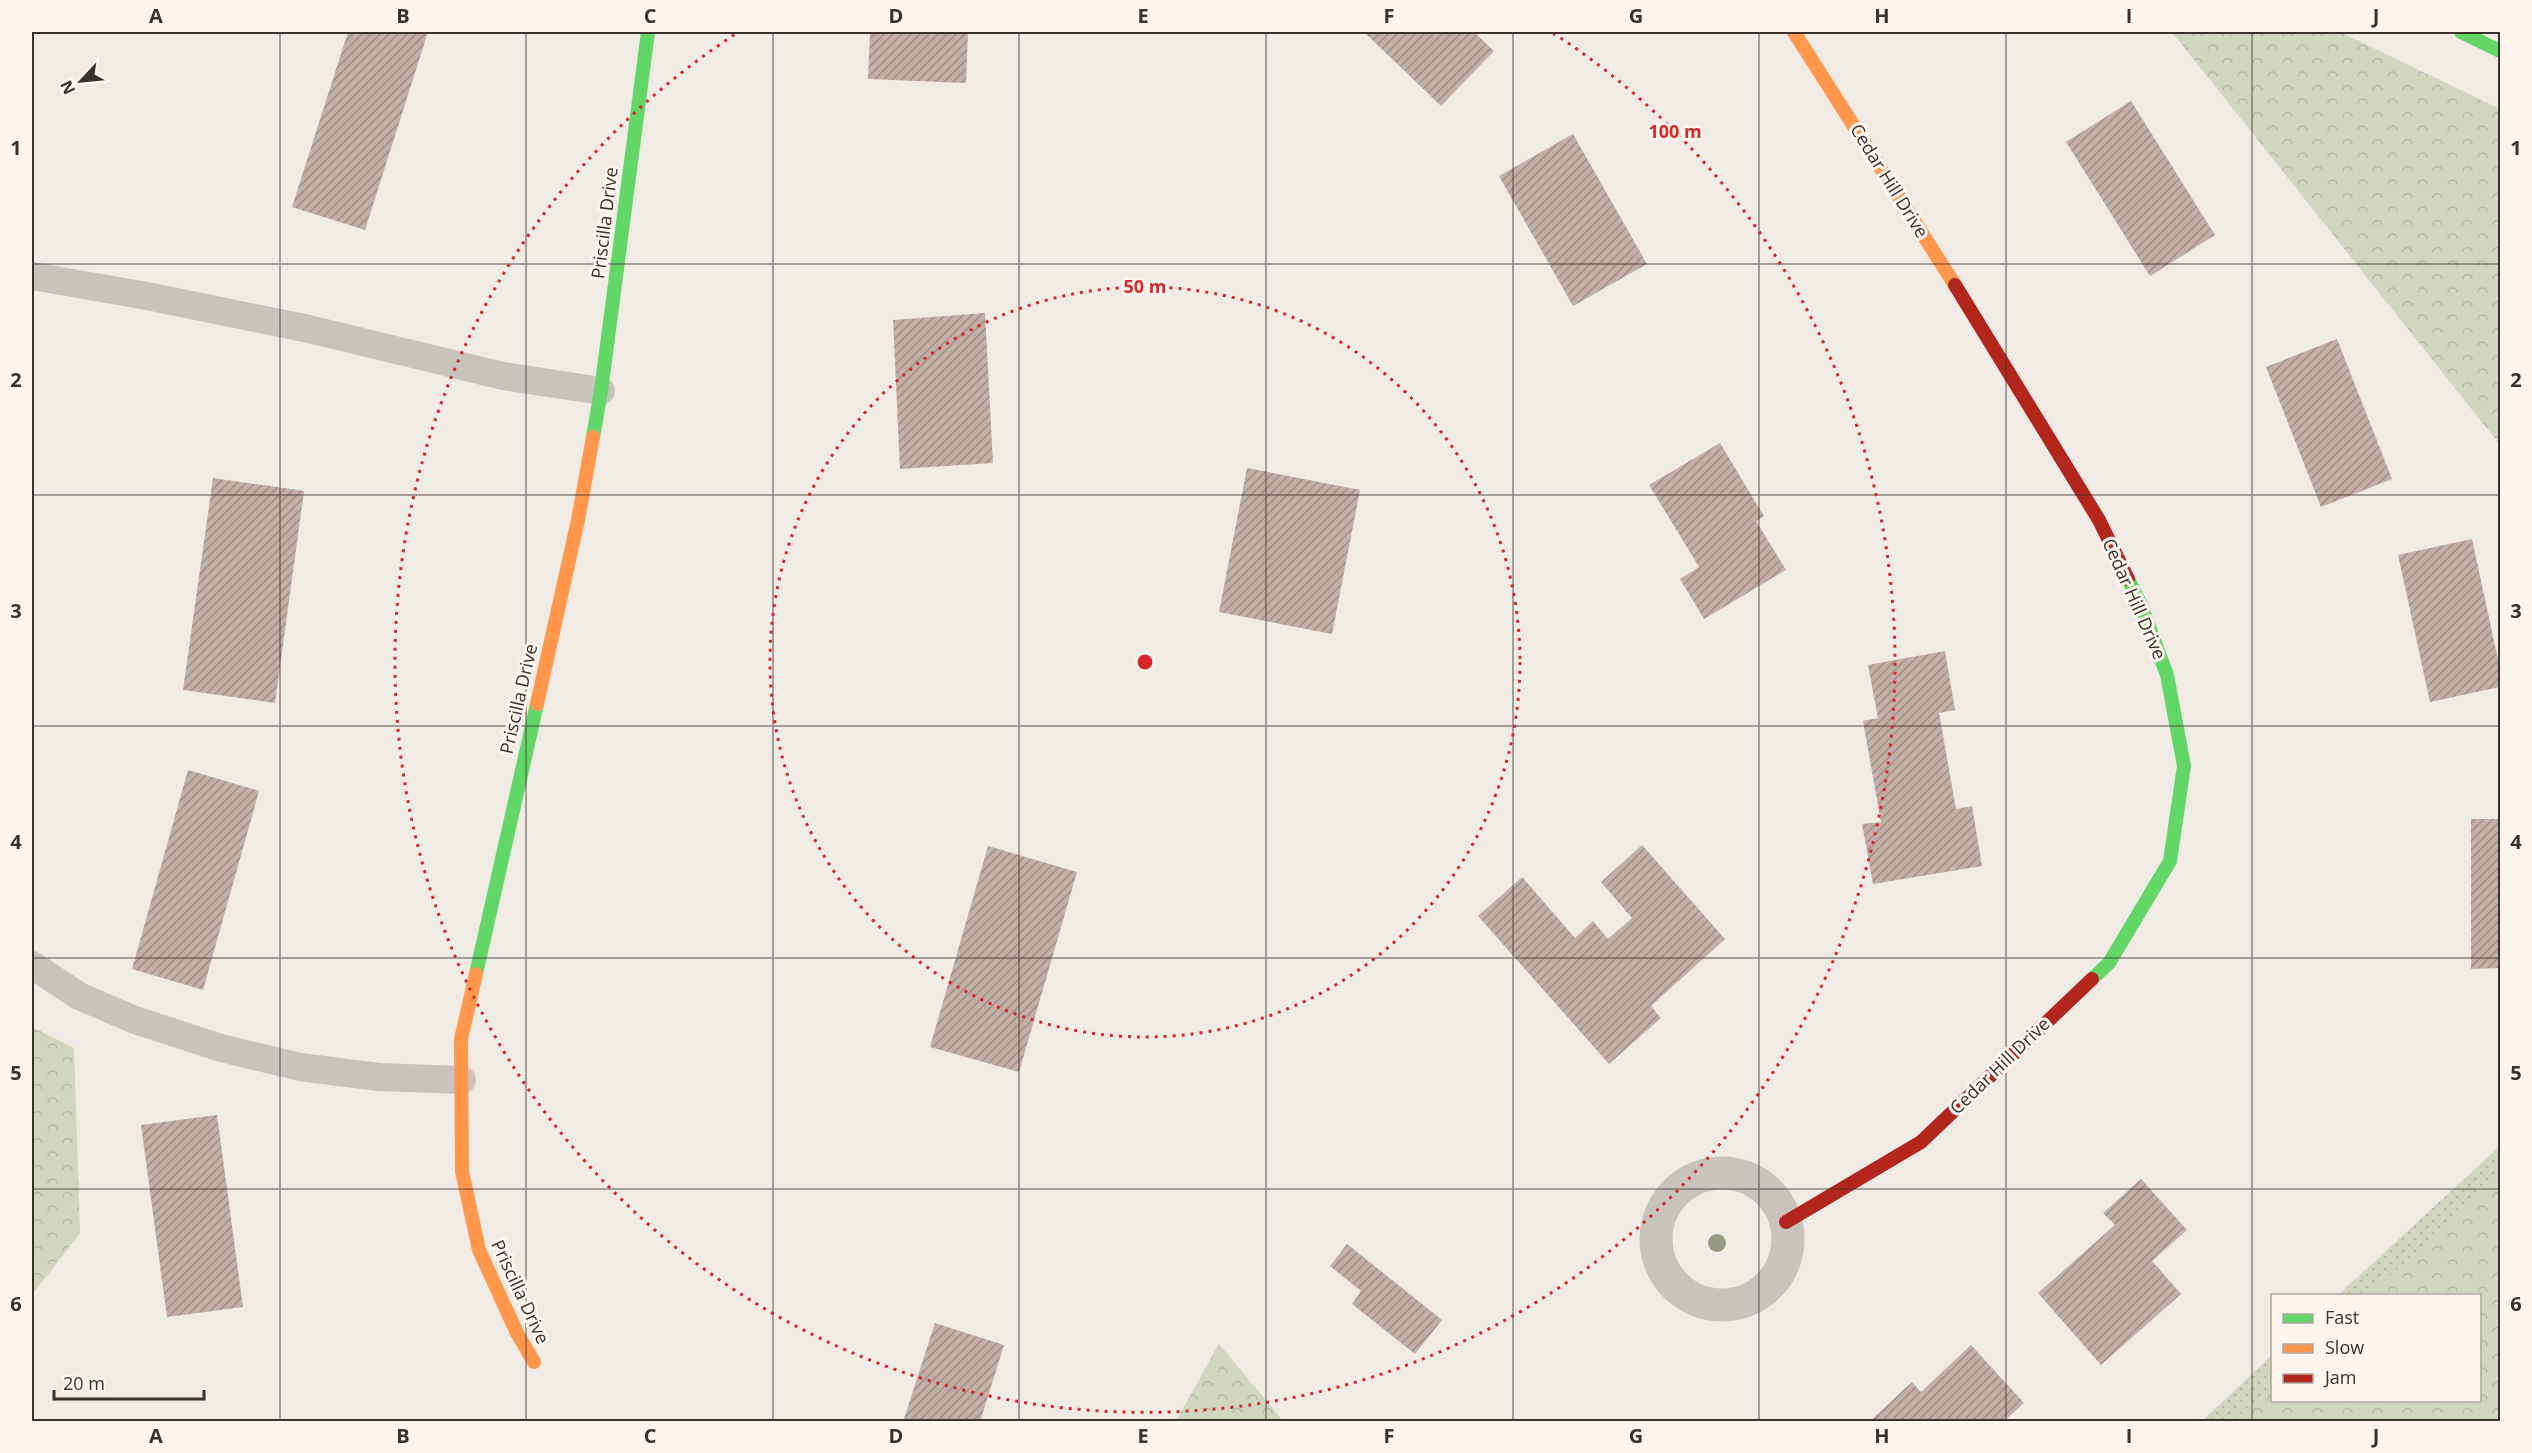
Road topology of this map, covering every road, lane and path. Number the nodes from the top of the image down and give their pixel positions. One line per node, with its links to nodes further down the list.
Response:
1 (648, 32): 6 (main road, Priscilla Drive)
2 (1794, 32): 9 (main road, Cedar Hill Drive)
3 (2461, 32): 4 (main road)
4 (2500, 51)
5 (32, 276): 6 (lane)
6 (601, 391): 8 (main road, Priscilla Drive)
7 (32, 965): 8 (lane)
8 (462, 1080): 10 (main road, Priscilla Drive)
9 (1786, 1222): 9 (street)
10 (534, 1362)

